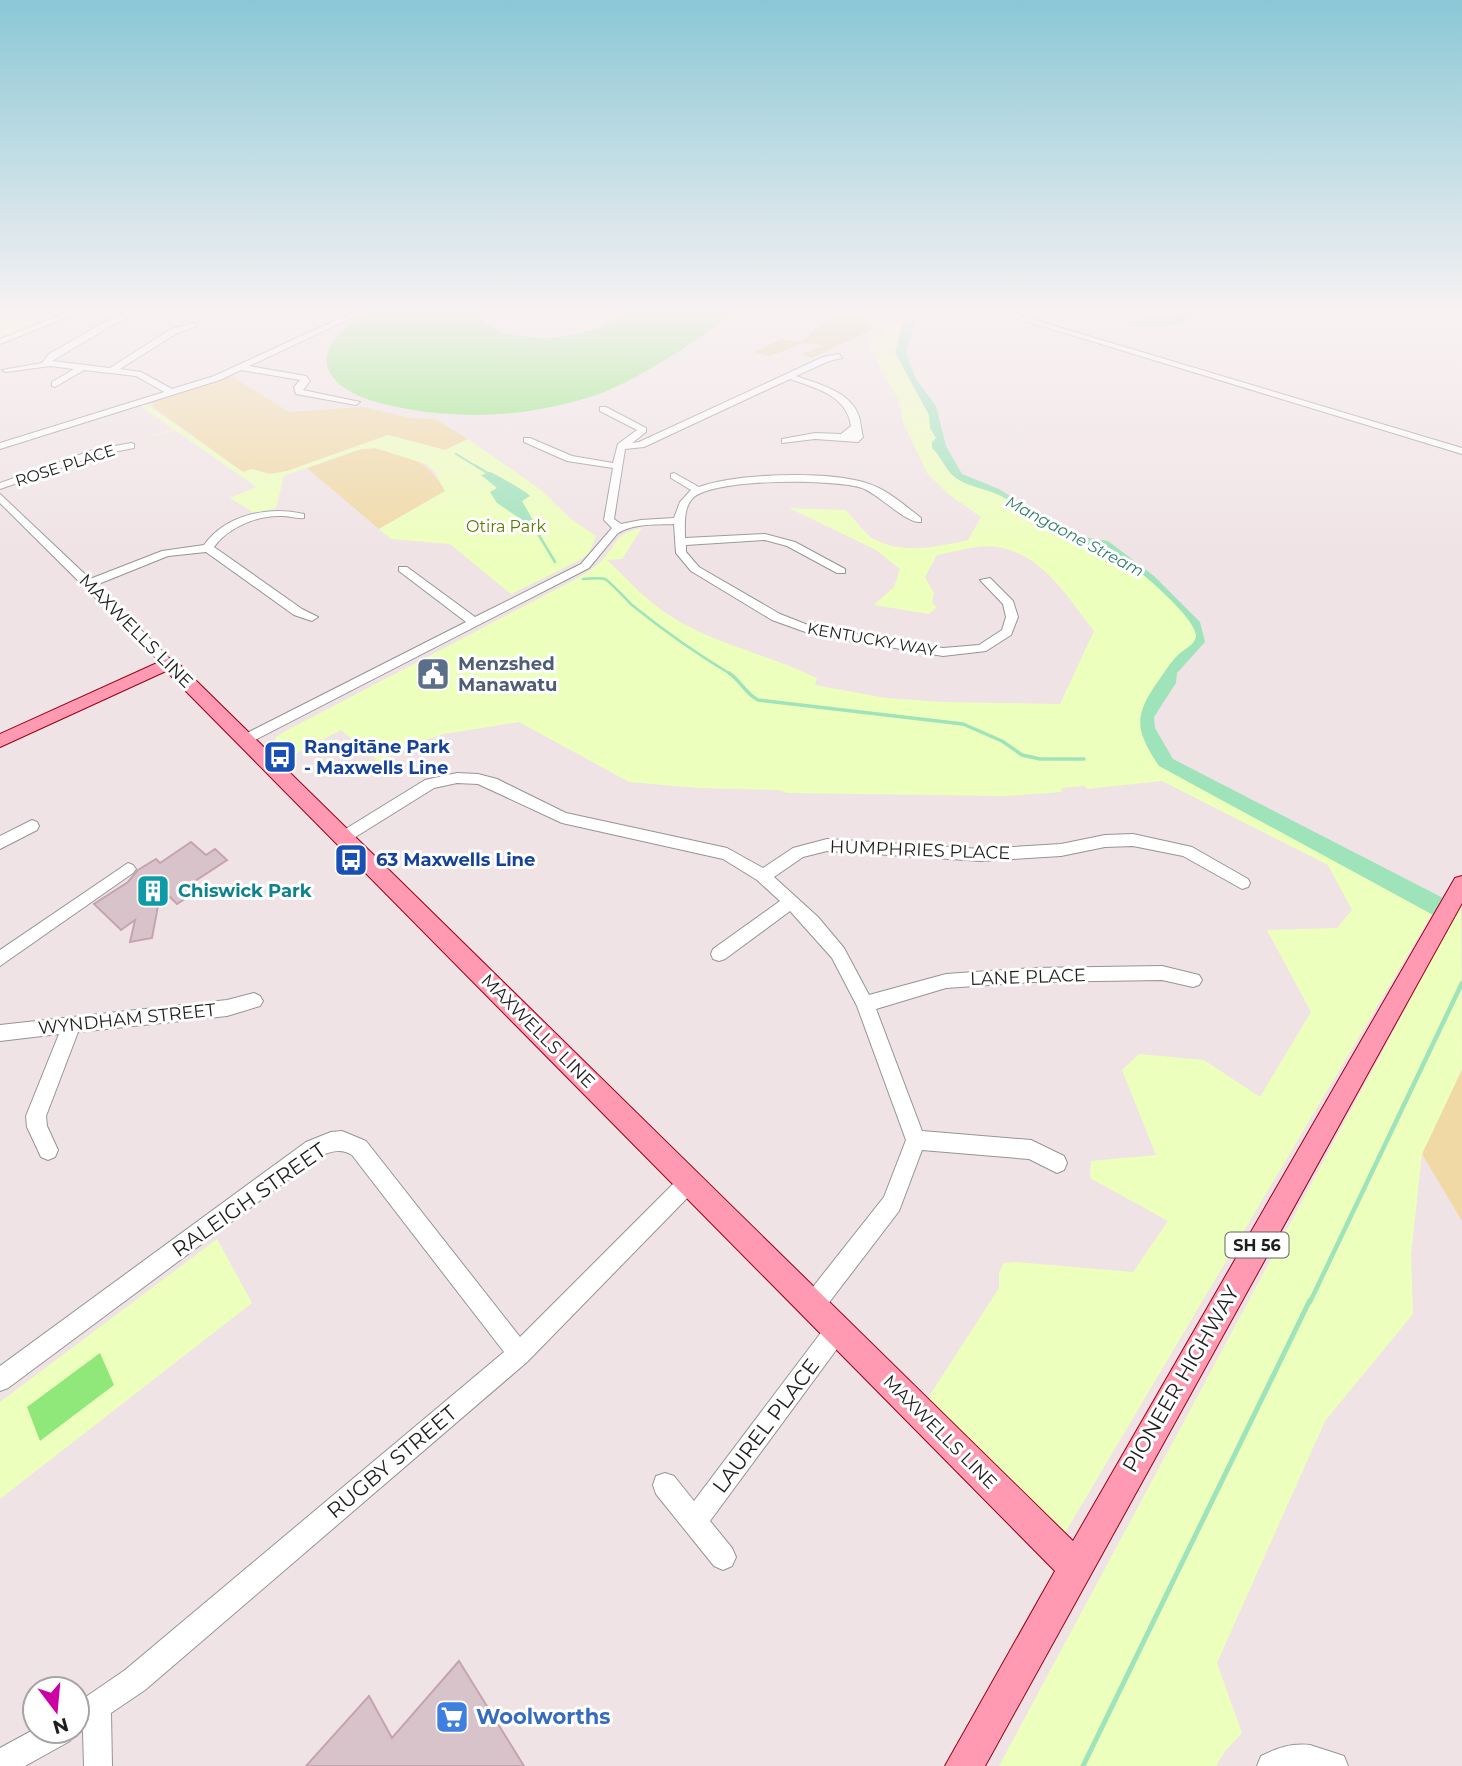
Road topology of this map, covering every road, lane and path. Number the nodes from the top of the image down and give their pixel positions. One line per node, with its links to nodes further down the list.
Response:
1 (299, 391): 6 (street)
2 (756, 391): 12 (street)
3 (825, 391): 9 (street)
4 (1264, 391): 13 (street)
5 (170, 392): 10 (street)
6 (356, 402)
7 (603, 409): 12 (street)
8 (527, 440): 14 (street)
9 (785, 441)
10 (0, 446)
11 (131, 446): 16 (street, ROSE PLACE)
12 (621, 446): 14 (street)
13 (1462, 451)
14 (617, 466): 22 (street)
15 (674, 476): 17 (street)
16 (0, 486)
17 (698, 490): 20 (street); 21 (street)
18 (0, 497): 28 (street, MAXWELLS LINE)
19 (300, 516): 24 (street)
20 (917, 520)
21 (679, 521): 22 (street); 23 (street)
22 (618, 528): 30 (street)
23 (679, 542): 26 (street); 27 (street, KENTUCKY WAY)
24 (208, 548): 28 (street); 29 (street)
25 (403, 569): 30 (street)
26 (841, 571)
27 (986, 580)
28 (88, 584): 31 (street, MAXWELLS LINE)
29 (312, 617)
30 (475, 623): 32 (street)
31 (169, 663): 32 (main road, MAXWELLS LINE); 33 (main road)
32 (246, 739): 35 (main road, MAXWELLS LINE)
33 (0, 741)
34 (32, 827): 36 (street)
35 (344, 837): 38 (street); 52 (main road, MAXWELLS LINE)
36 (0, 843)
37 (128, 869): 43 (street)
38 (763, 876): 39 (street, HUMPHRIES PLACE); 40 (street)
39 (1242, 883)
40 (791, 902): 42 (street); 46 (street)
41 (1452, 904): 60 (main road, PIONEER HIGHWAY / SH 56)
42 (719, 954)
43 (0, 959)
44 (1193, 980): 46 (street, LANE PLACE)
45 (254, 1000): 47 (street, WYNDHAM STREET)
46 (865, 1003): 49 (street)
47 (72, 1024): 48 (street, WYNDHAM STREET); 50 (street)
48 (0, 1032)
49 (916, 1140): 51 (street); 53 (street)
50 (48, 1150)
51 (1058, 1163)
52 (688, 1183): 53 (main road, MAXWELLS LINE); 55 (street, RUGBY STREET)
53 (813, 1305): 54 (main road, MAXWELLS LINE)
54 (837, 1330): 58 (street, LAUREL PLACE); 60 (main road, MAXWELLS LINE)
55 (519, 1354): 56 (street, RALEIGH STREET); 61 (street, RUGBY STREET)
56 (0, 1380)
57 (665, 1485): 58 (street)
58 (694, 1521): 59 (street)
59 (723, 1557)
60 (1075, 1567): 66 (main road, PIONEER HIGHWAY)
61 (91, 1711)
62 (91, 1733): 65 (street)
63 (35, 1745): 64 (street)
64 (0, 1764)
65 (98, 1766)
66 (964, 1766)
67 (1271, 1766): 68 (street)
68 (1334, 1766)

